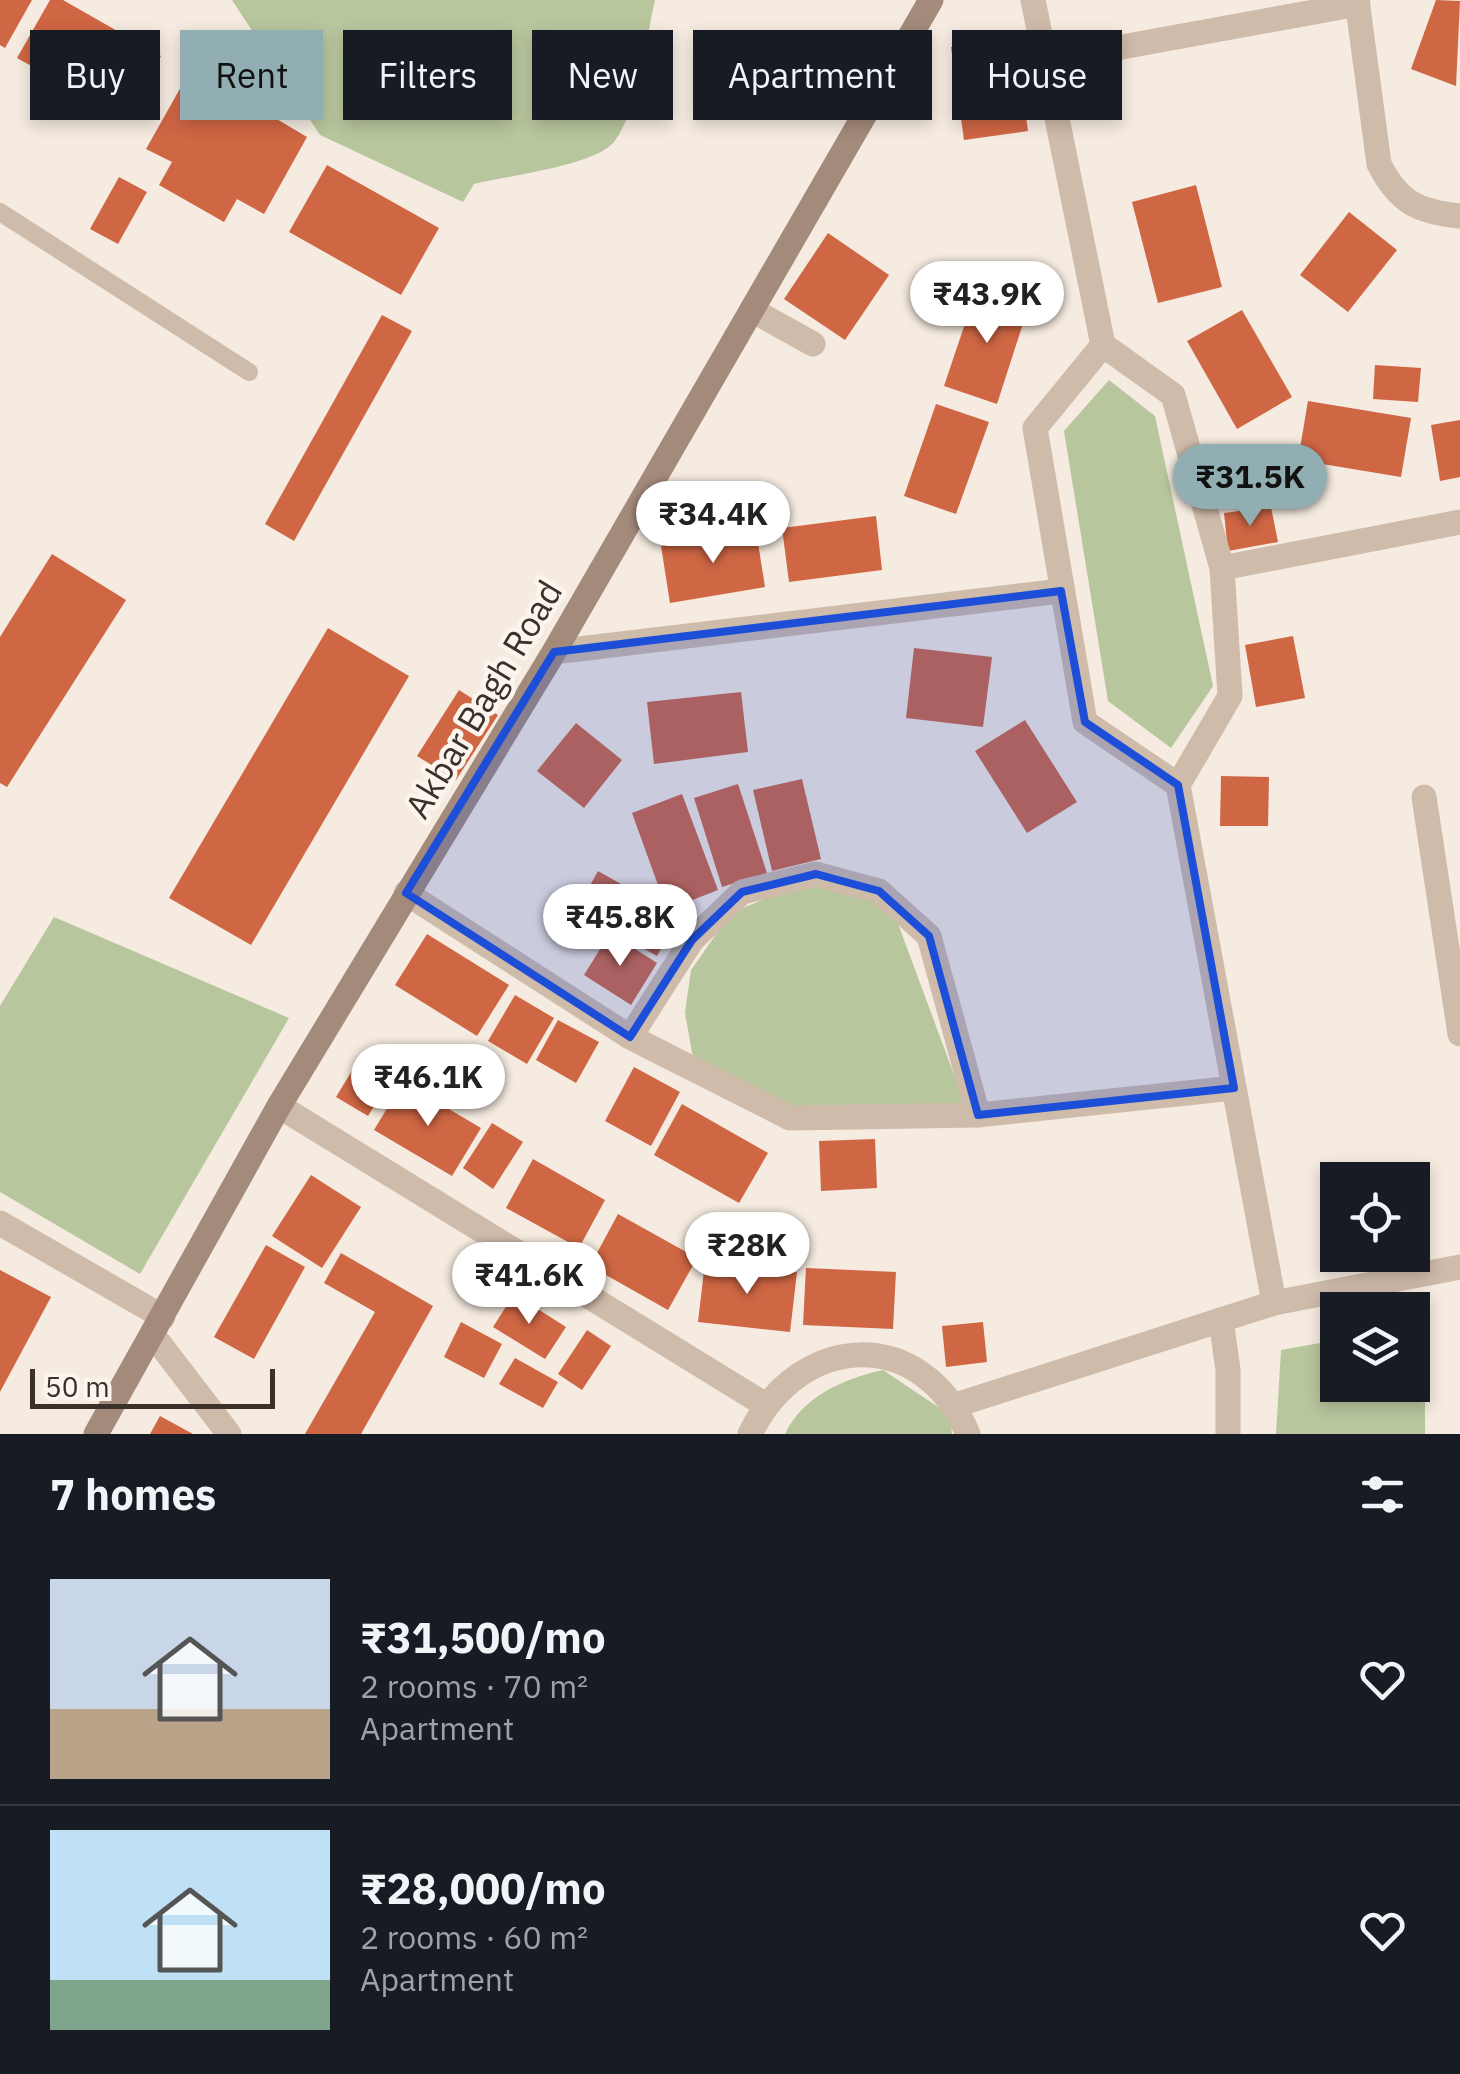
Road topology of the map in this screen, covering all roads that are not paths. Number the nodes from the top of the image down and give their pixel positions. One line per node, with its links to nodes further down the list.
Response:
1 (931, 0): 9 (street, Akbar Bagh Road)
2 (1033, 0): 4 (street)
3 (1358, 2): 5 (street); 8 (street)
4 (1039, 30)
5 (1122, 47)
6 (1057, 120): 11 (street)
7 (0, 212): 12 (lane)
8 (1460, 216)
9 (752, 310): 10 (street); 16 (street, Akbar Bagh Road)
10 (814, 344)
11 (1103, 345): 14 (street); 15 (street)
12 (249, 372)
13 (1460, 522): 14 (street)
14 (1222, 568): 17 (street)
15 (1062, 591): 16 (street); 17 (street)
16 (554, 652): 19 (street, Akbar Bagh Road)
17 (1178, 785): 22 (street)
18 (1424, 797): 20 (street)
19 (406, 892): 21 (street); 23 (street, Akbar Bagh Road)
20 (1460, 1034)
21 (630, 1037): 24 (street); 24 (street)
22 (1234, 1088): 24 (street); 27 (street)
23 (279, 1106): 29 (street, Akbar Bagh Road); 30 (street)
24 (978, 1115)
25 (0, 1222): 29 (street)
26 (1460, 1267): 27 (street)
27 (1274, 1303): 28 (street)
28 (1222, 1320): 31 (street); 36 (street)
29 (158, 1326): 32 (street, Akbar Bagh Road); 33 (street)
30 (764, 1404): 31 (street); 34 (street)
31 (956, 1405): 35 (street)
32 (96, 1434)
33 (229, 1434)
34 (750, 1434)
35 (968, 1434)
36 (1228, 1434)

